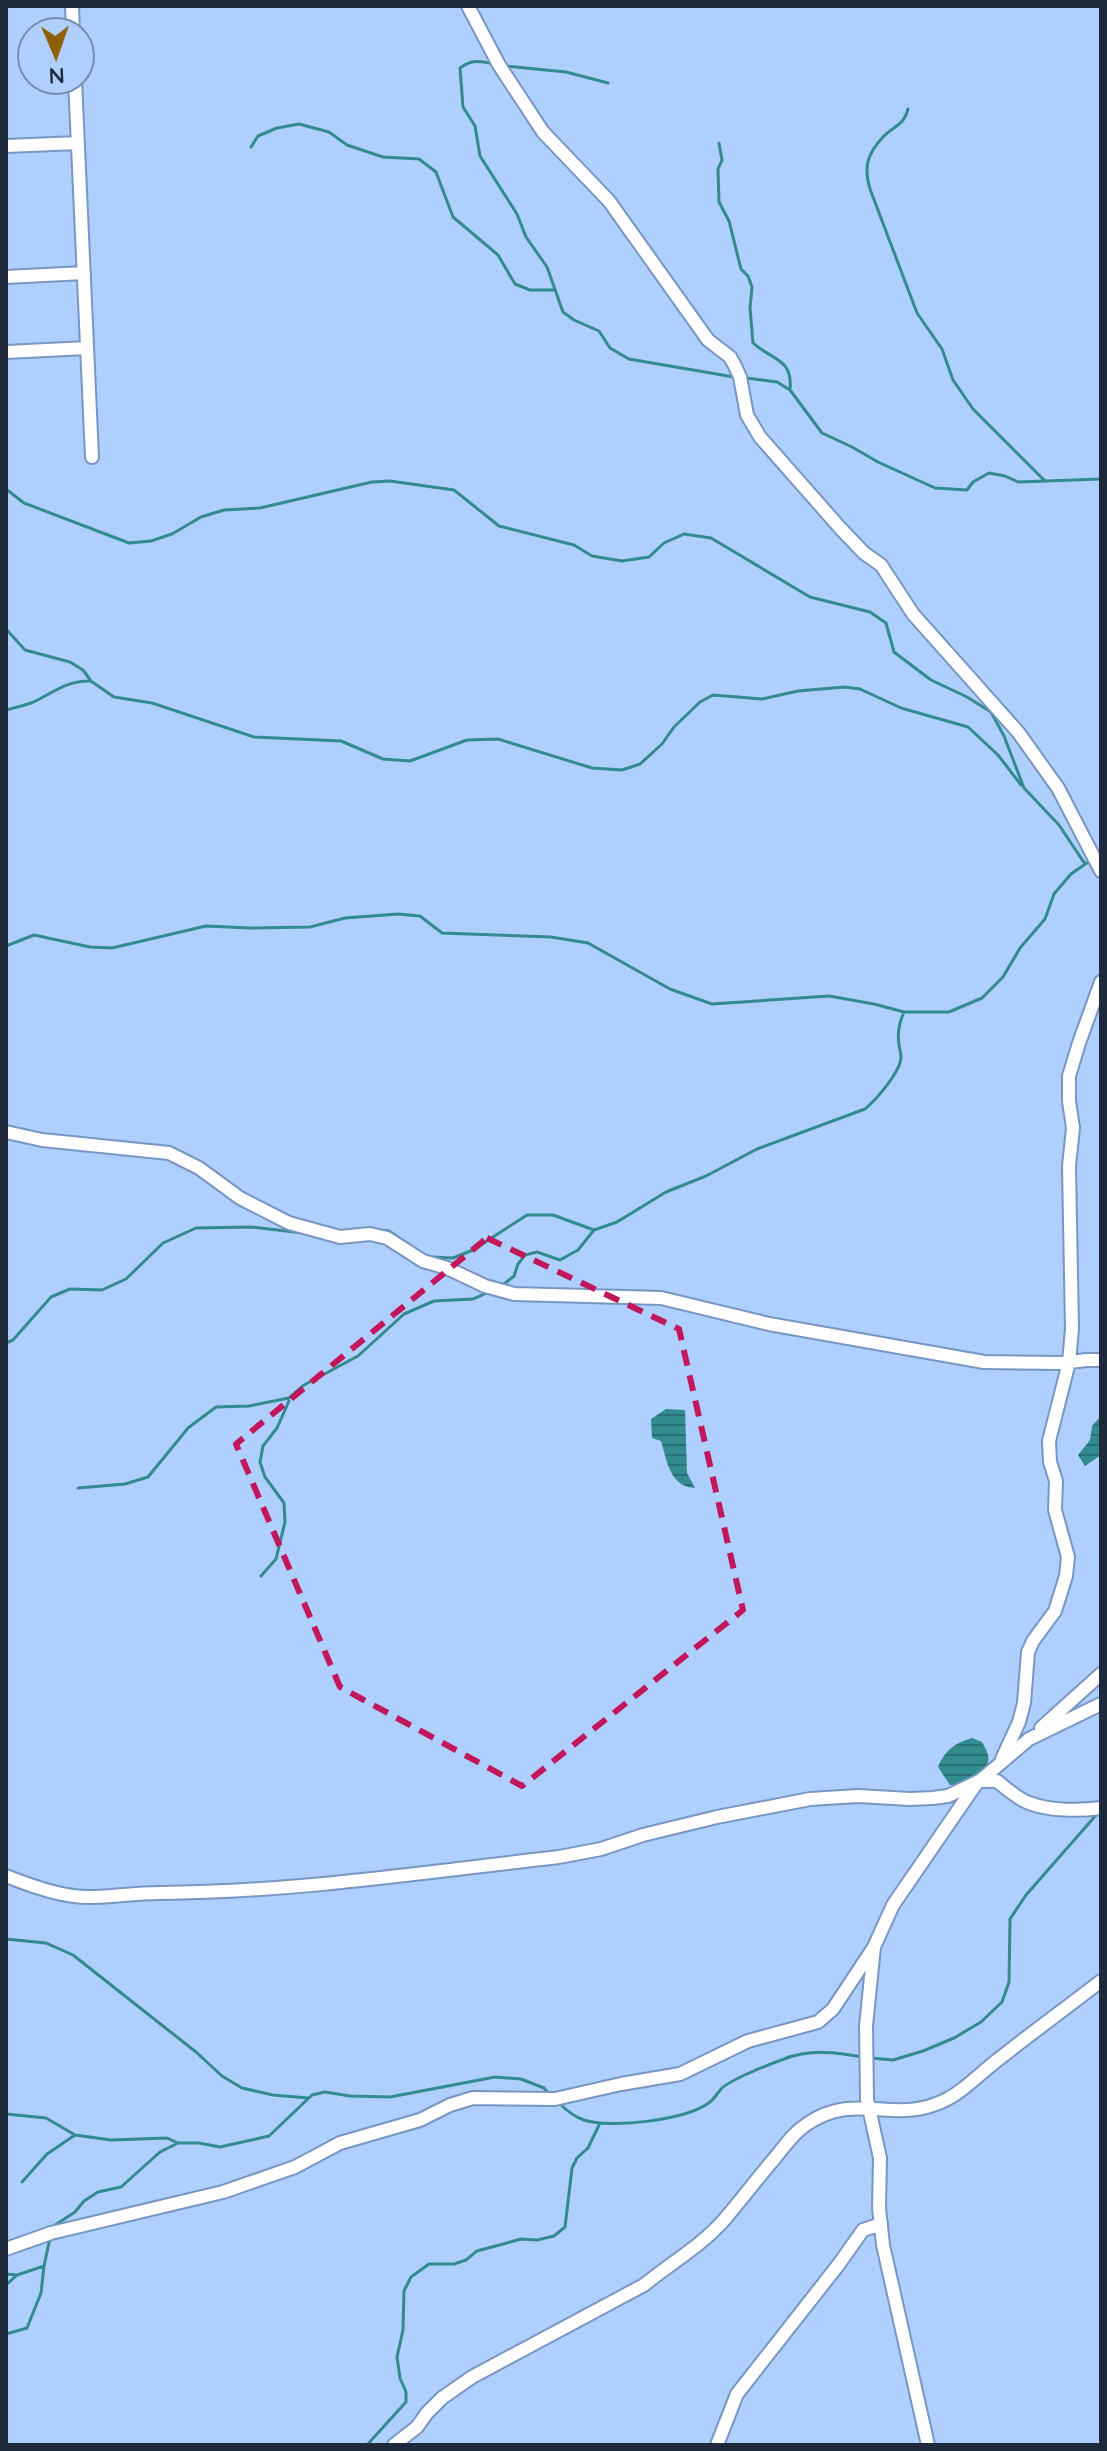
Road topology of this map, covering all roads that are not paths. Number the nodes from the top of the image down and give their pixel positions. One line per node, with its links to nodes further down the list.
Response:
1 (468, 6): 10 (street)
2 (76, 96): 3 (street)
3 (78, 143): 4 (street); 5 (street)
4 (6, 146)
5 (84, 273): 6 (street); 7 (street)
6 (6, 277)
7 (87, 348): 8 (street); 9 (street)
8 (6, 352)
9 (92, 457)
10 (1101, 871)
11 (1101, 982): 14 (street)
12 (6, 1132): 14 (street)
13 (1101, 1360): 14 (street)
14 (1069, 1362): 18 (street)
15 (1101, 1674): 17 (street)
16 (1101, 1704): 17 (street)
17 (1029, 1739): 18 (street)
18 (1001, 1761): 19 (street)
19 (979, 1781): 20 (street); 21 (street); 22 (street)
20 (1101, 1808)
21 (6, 1876)
22 (874, 1947): 24 (street); 26 (street)
23 (1101, 1981): 24 (street)
24 (869, 2107): 25 (street); 27 (street)
25 (881, 2224): 28 (street); 29 (street)
26 (6, 2249)
27 (394, 2445)
28 (717, 2445)
29 (928, 2445)

